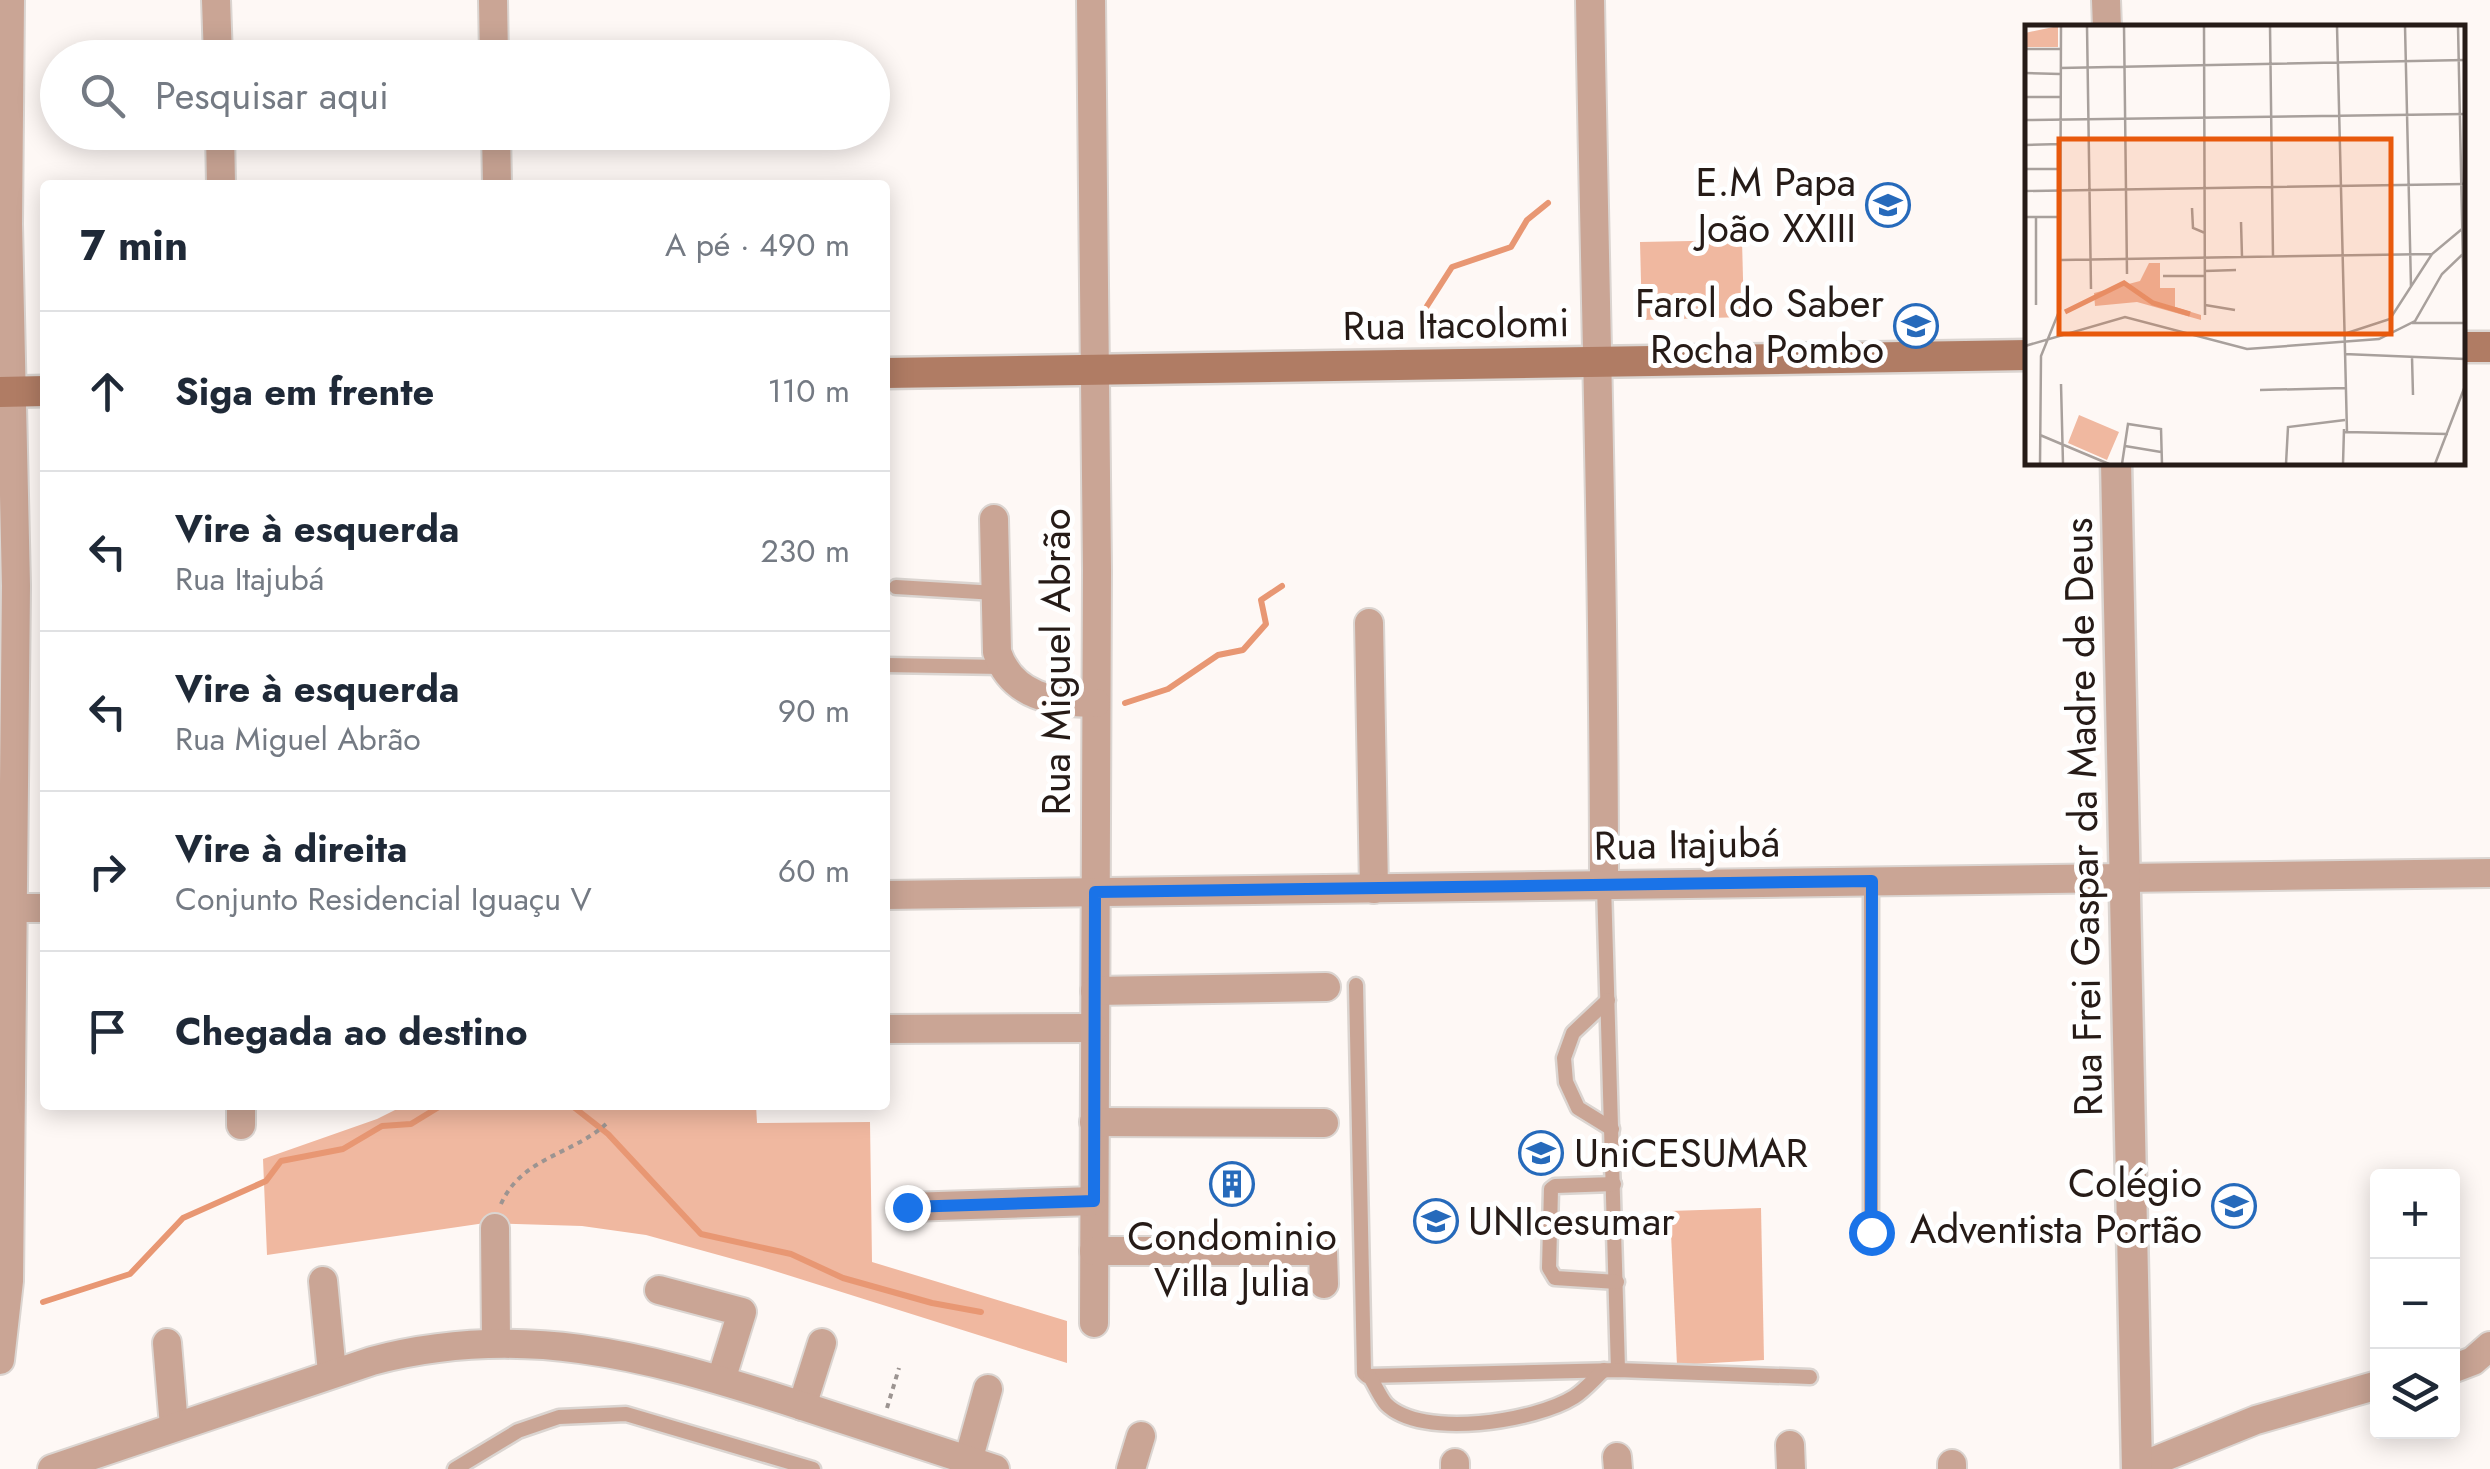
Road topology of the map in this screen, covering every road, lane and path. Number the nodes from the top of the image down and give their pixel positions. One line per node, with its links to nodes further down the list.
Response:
1 (10, 0): 8 (street)
2 (216, 0): 9 (street)
3 (493, 0): 10 (street)
4 (1092, 0): 18 (street, Rua Miguel Abrão)
5 (1590, 0): 17 (street)
6 (2106, 0): 7 (street)
7 (2107, 25)
8 (5, 40): 15 (street)
9 (217, 40)
10 (494, 40)
11 (220, 150): 13 (street)
12 (496, 150): 14 (street)
13 (221, 180)
14 (497, 180)
15 (4, 224): 21 (street)
16 (2025, 354): 17 (main road, Rua Itacolomi)
17 (1596, 362): 18 (main road, Rua Itacolomi); 34 (street)
18 (1094, 370): 19 (main road, Rua Itacolomi); 30 (street, Rua Miguel Abrão)
19 (890, 374)
20 (40, 391): 21 (main road)
21 (6, 392): 24 (street)
22 (2116, 465): 32 (street, Rua Frei Gaspar da Madre de Deus)
23 (994, 519): 26 (street)
24 (8, 586): 38 (street)
25 (896, 586): 26 (lane)
26 (996, 593): 29 (street)
27 (1369, 623): 35 (street)
28 (890, 665): 29 (lane)
29 (1002, 667): 30 (street)
30 (1096, 704): 36 (street, Rua Miguel Abrão)
31 (2490, 872): 32 (street, Rua Itajubá)
32 (2124, 878): 33 (street, Rua Itajubá); 84 (street, Rua Frei Gaspar da Madre de Deus)
33 (1872, 881): 34 (street, Rua Itajubá); 54 (lane)
34 (1604, 885): 35 (street, Rua Itajubá); 43 (lane)
35 (1374, 888): 36 (street, Rua Itajubá)
36 (1095, 892): 37 (street, Rua Itajubá); 42 (street, Rua Miguel Abrão)
37 (890, 896)
38 (12, 908): 39 (street); 65 (street)
39 (40, 908)
40 (1356, 985): 70 (lane)
41 (1326, 987): 42 (street)
42 (1095, 991): 44 (street, Rua Miguel Abrão)
43 (1608, 1000): 49 (lane); 49 (lane)
44 (1094, 1028): 45 (street); 46 (street, Rua Miguel Abrão)
45 (890, 1029)
46 (1094, 1122): 48 (street); 51 (street, Rua Miguel Abrão)
47 (606, 1124): 53 (path)
48 (1324, 1124)
49 (1612, 1128): 50 (lane)
50 (1614, 1184): 57 (lane); 57 (lane)
51 (1094, 1201): 52 (street); 55 (street, Rua Miguel Abrão)
52 (907, 1207)
53 (495, 1228): 61 (street)
54 (1871, 1232)
55 (1094, 1251): 58 (street); 60 (street, Rua Miguel Abrão)
56 (323, 1281): 69 (street)
57 (1617, 1282): 68 (lane)
58 (1324, 1284)
59 (659, 1290): 72 (street)
60 (1094, 1324)
61 (496, 1342): 69 (street); 72 (street)
62 (822, 1342): 75 (street)
63 (167, 1343): 76 (street)
64 (2490, 1346): 66 (street)
65 (0, 1360)
66 (2460, 1366)
67 (900, 1368): 77 (path)
68 (1611, 1370): 70 (lane); 70 (lane); 71 (lane)
69 (332, 1372): 76 (street)
70 (1370, 1377)
71 (1810, 1377)
72 (721, 1380): 75 (street)
73 (2370, 1387): 84 (street)
74 (988, 1390): 79 (street)
75 (802, 1406): 77 (street)
76 (174, 1426): 81 (street)
77 (880, 1432): 79 (street)
78 (1141, 1436): 83 (street)
79 (981, 1465)
80 (463, 1466): 82 (lane)
81 (52, 1469)
82 (812, 1469)
83 (1131, 1469)
84 (2136, 1469)

